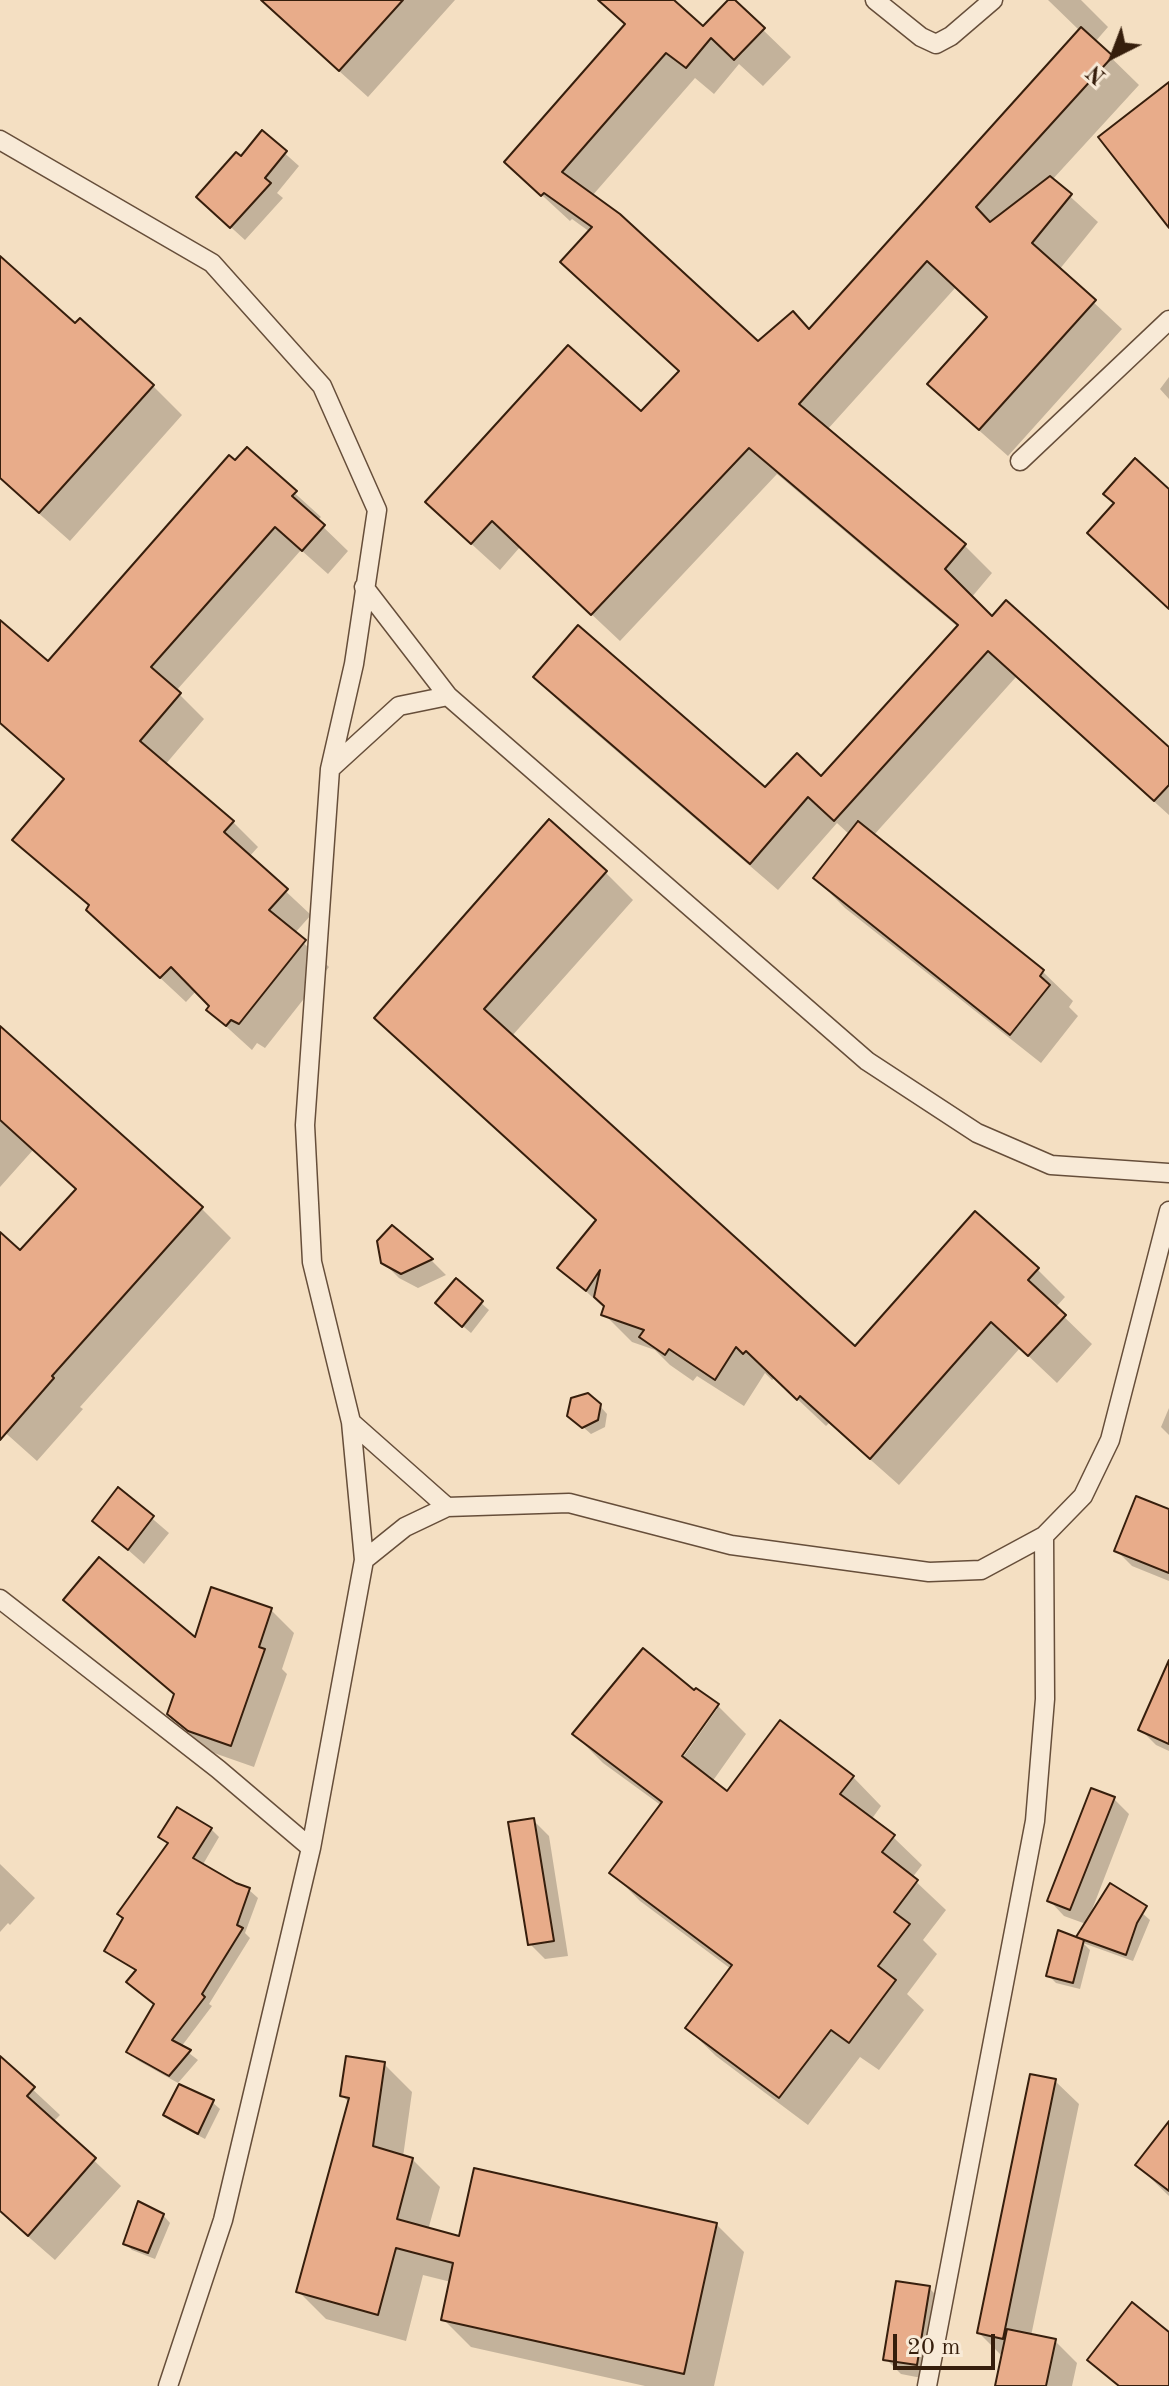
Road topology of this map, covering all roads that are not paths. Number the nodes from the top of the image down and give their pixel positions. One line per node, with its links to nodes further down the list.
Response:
1 (875, 0): 2 (lane)
2 (993, 0)
3 (0, 140): 6 (lane)
4 (1169, 320): 5 (lane)
5 (1020, 461)
6 (364, 587): 7 (lane); 8 (lane)
7 (448, 696): 8 (lane); 9 (lane)
8 (330, 769): 11 (lane)
9 (1169, 1173)
10 (1169, 1211): 13 (lane)
11 (351, 1422): 12 (lane); 14 (lane)
12 (447, 1507): 13 (lane); 14 (lane)
13 (1044, 1536): 18 (lane)
14 (364, 1560): 16 (lane)
15 (0, 1599): 16 (lane)
16 (311, 1848): 17 (lane)
17 (168, 2386)
18 (927, 2386)

